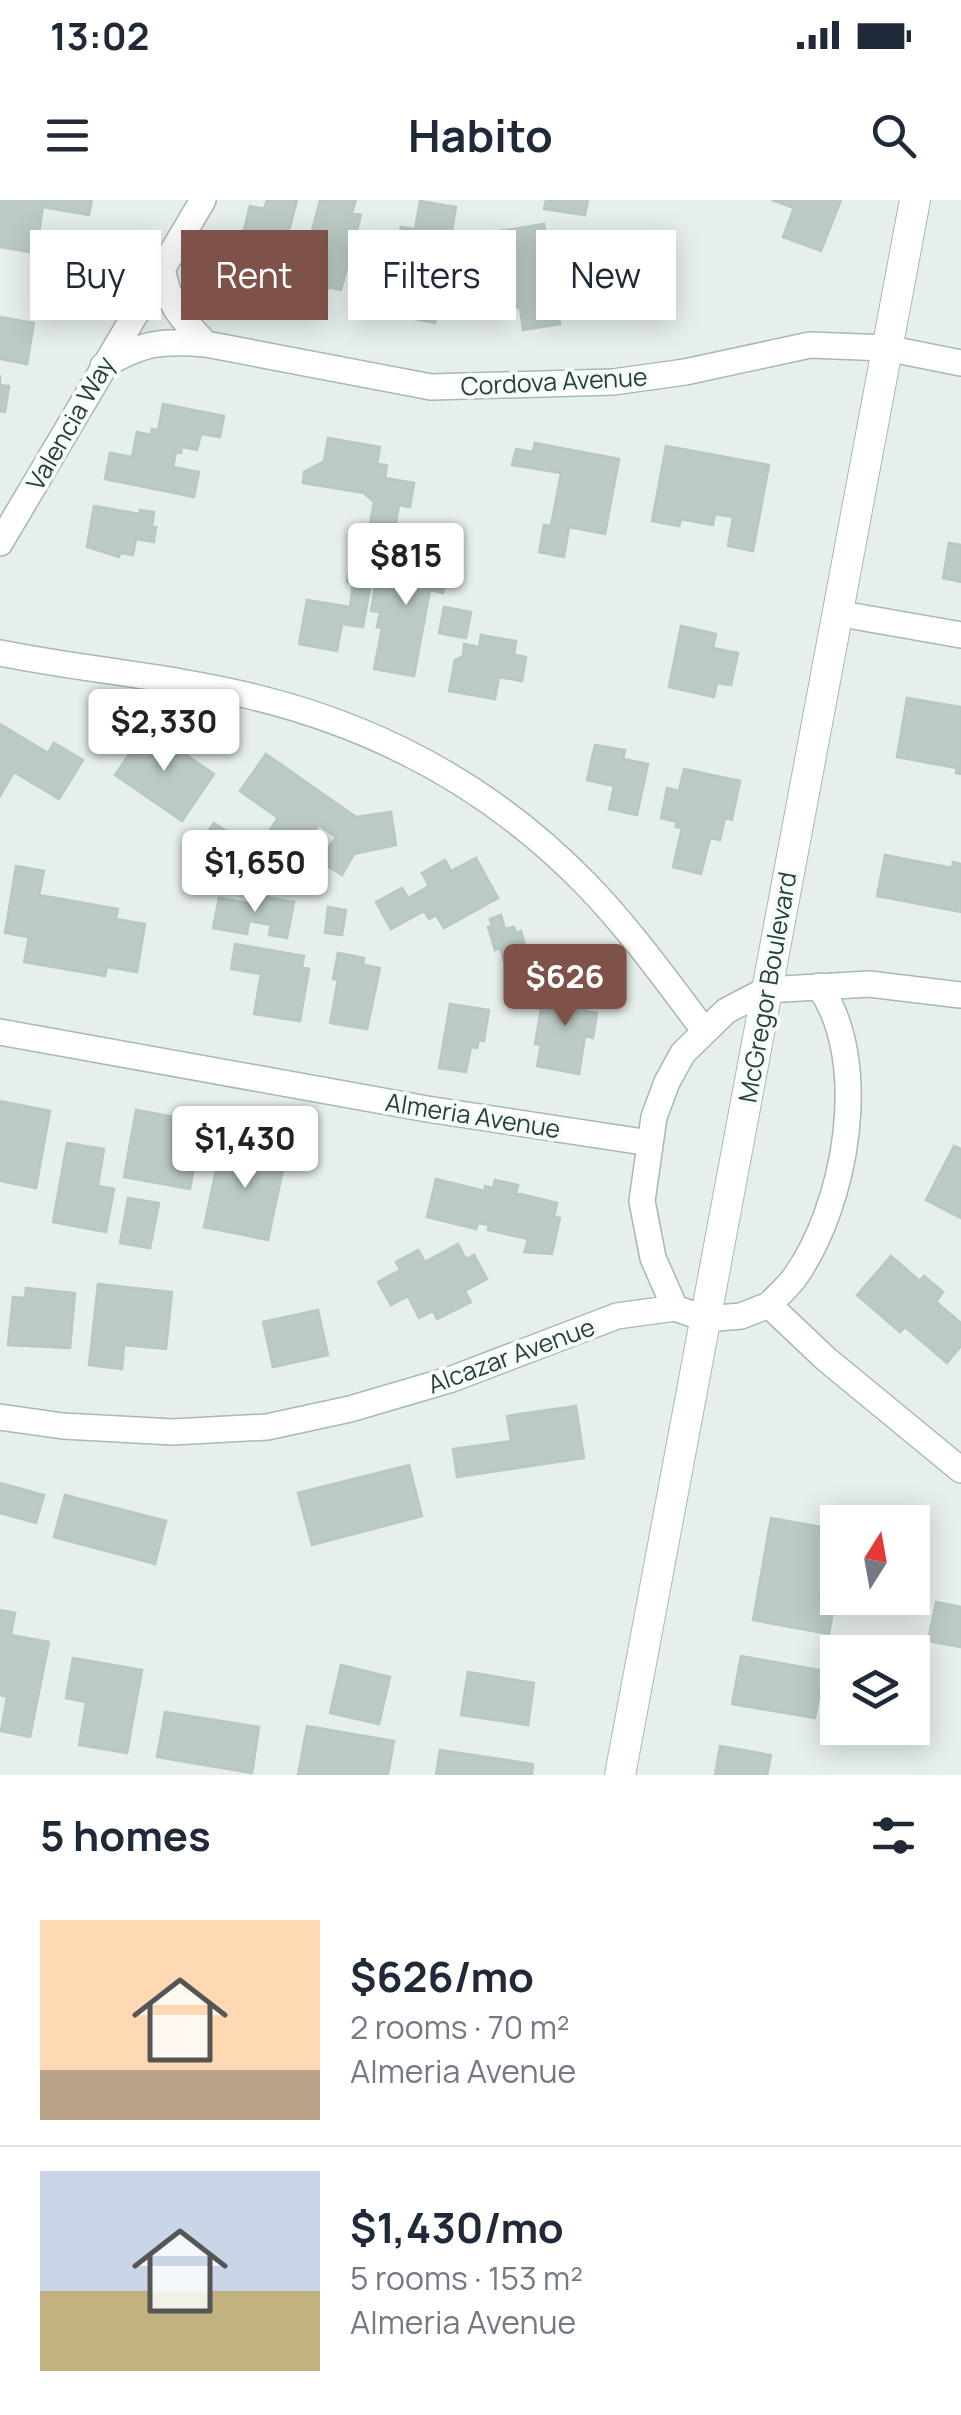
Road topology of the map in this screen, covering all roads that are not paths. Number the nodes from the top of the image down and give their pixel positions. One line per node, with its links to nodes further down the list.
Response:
1 (203, 200): 3 (street, Valencia Way)
2 (915, 200): 5 (main road, McGregor Boulevard)
3 (162, 267): 4 (street); 7 (street, Valencia Way)
4 (206, 344): 5 (street, Cordova Avenue); 7 (street, Cordova Avenue)
5 (886, 348): 6 (street, Cordova Avenue); 9 (main road, McGregor Boulevard)
6 (961, 364)
7 (102, 366): 8 (street, Valencia Way)
8 (0, 544)
9 (836, 614): 10 (street); 13 (main road, McGregor Boulevard)
10 (961, 635)
11 (0, 653): 15 (street)
12 (819, 986): 13 (street); 14 (street); 18 (street, McGregor Boulevard)
13 (766, 990): 15 (street); 20 (main road, McGregor Boulevard)
14 (961, 995)
15 (704, 1030): 17 (street)
16 (0, 1032): 17 (street, Almeria Avenue)
17 (650, 1143): 19 (street)
18 (769, 1305): 20 (street, Alcazar Avenue); 22 (street)
19 (675, 1308): 20 (street, Alcazar Avenue); 21 (street, Alcazar Avenue)
20 (706, 1319): 23 (main road, McGregor Boulevard)
21 (0, 1417)
22 (961, 1470)
23 (620, 1775)

